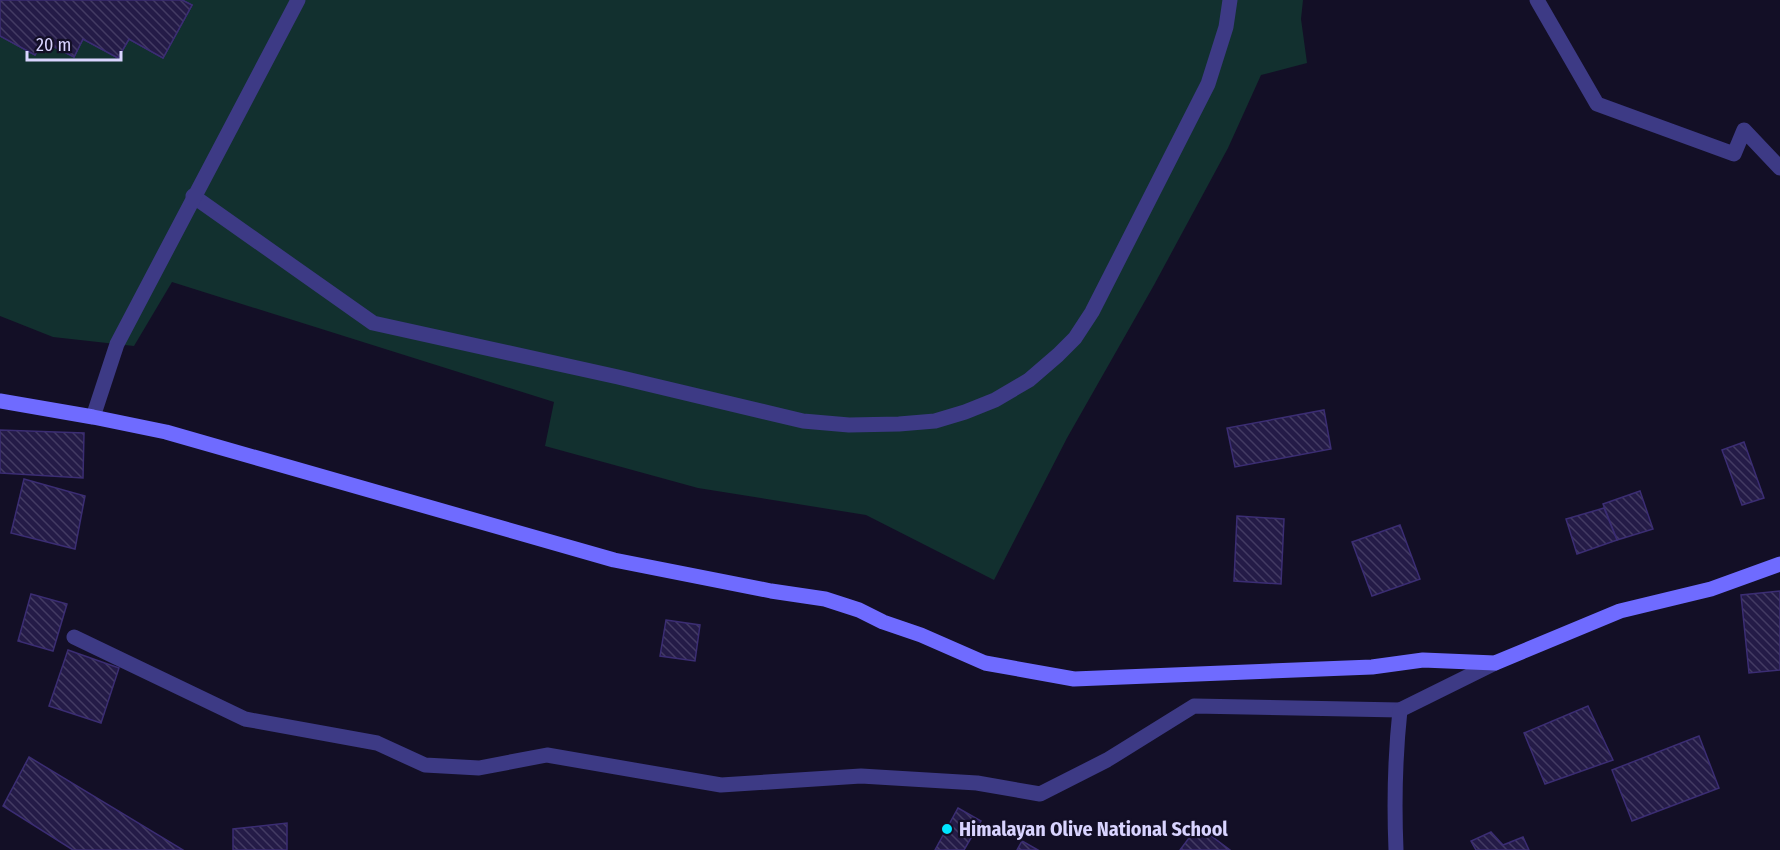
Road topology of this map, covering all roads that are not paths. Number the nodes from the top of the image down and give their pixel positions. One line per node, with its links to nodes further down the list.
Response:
1 (298, 0): 5 (street)
2 (1230, 0): 5 (street)
3 (1537, 0): 4 (street)
4 (1780, 168)
5 (193, 196): 7 (street)
6 (0, 401): 7 (main road)
7 (93, 417): 10 (main road)
8 (1780, 564): 10 (main road)
9 (74, 637): 11 (street)
10 (1495, 663): 11 (street)
11 (1400, 710): 12 (street)
12 (1396, 850)

